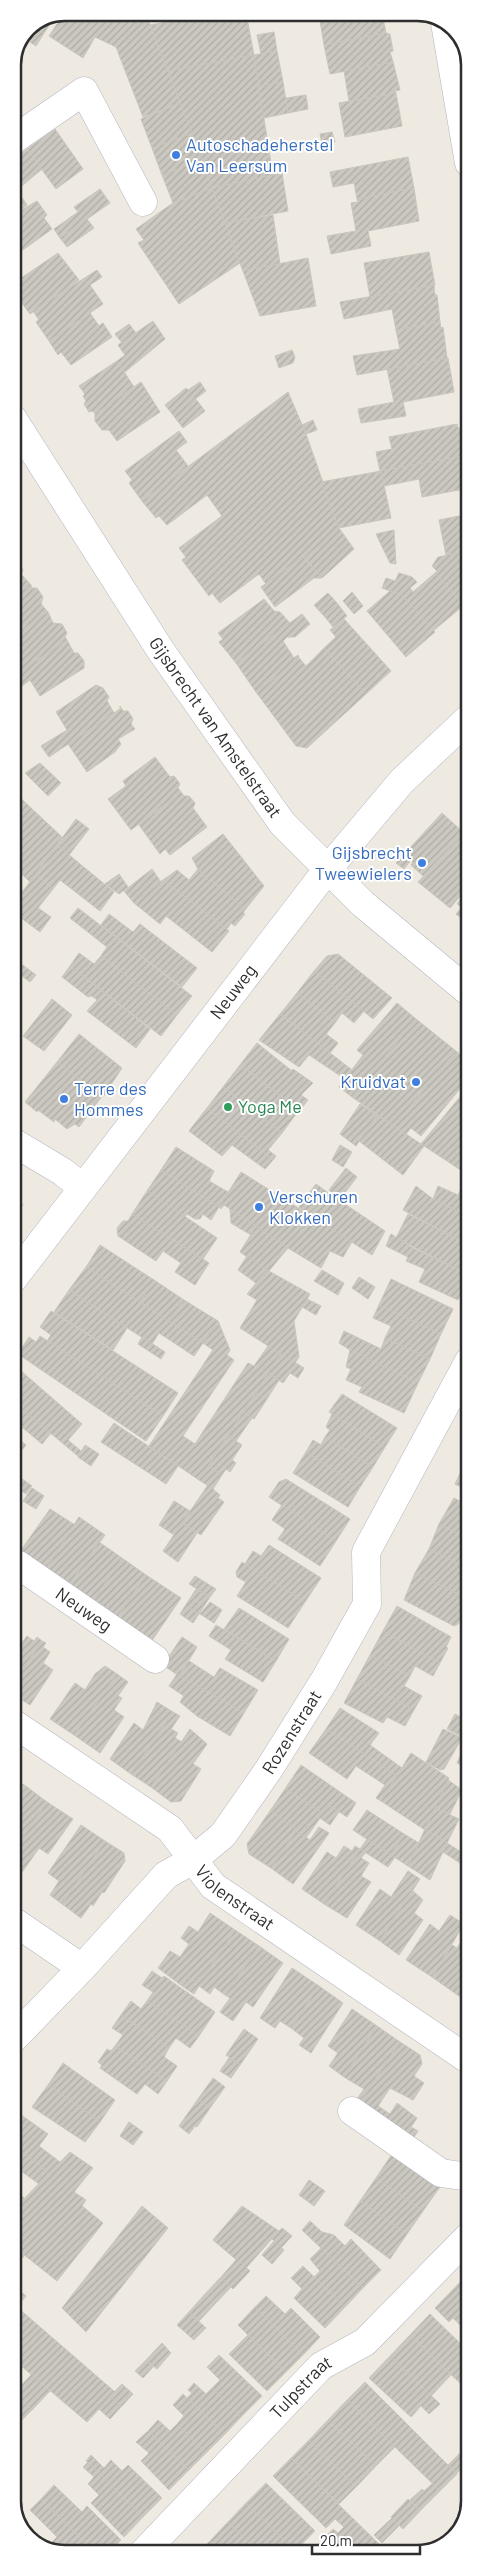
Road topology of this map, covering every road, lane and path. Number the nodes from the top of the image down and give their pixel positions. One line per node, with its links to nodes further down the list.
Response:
1 (447, 33): 2 (street)
2 (461, 117)
3 (21, 134): 4 (street)
4 (143, 202)
5 (21, 432): 7 (street, Gijsbrecht van Amstelstraat)
6 (461, 726): 7 (street, Neuweg)
7 (327, 870): 8 (street, Gijsbrecht van Amstelstraat); 10 (street, Neuweg)
8 (461, 985)
9 (21, 1147): 10 (street)
10 (83, 1188): 11 (street, Neuweg)
11 (21, 1269)
12 (461, 1376): 16 (street, Rozenstraat)
13 (21, 1567): 14 (street, Neuweg)
14 (155, 1659)
15 (21, 1728): 16 (street, Violenstraat)
16 (193, 1860): 18 (street, Rozenstraat); 20 (street, Violenstraat)
17 (21, 1926): 18 (street)
18 (82, 1968): 19 (street, Rozenstraat)
19 (21, 2031)
20 (461, 2055)
21 (352, 2111): 22 (street)
22 (461, 2176)
23 (461, 2245): 24 (street, Tulpstraat)
24 (152, 2545)

